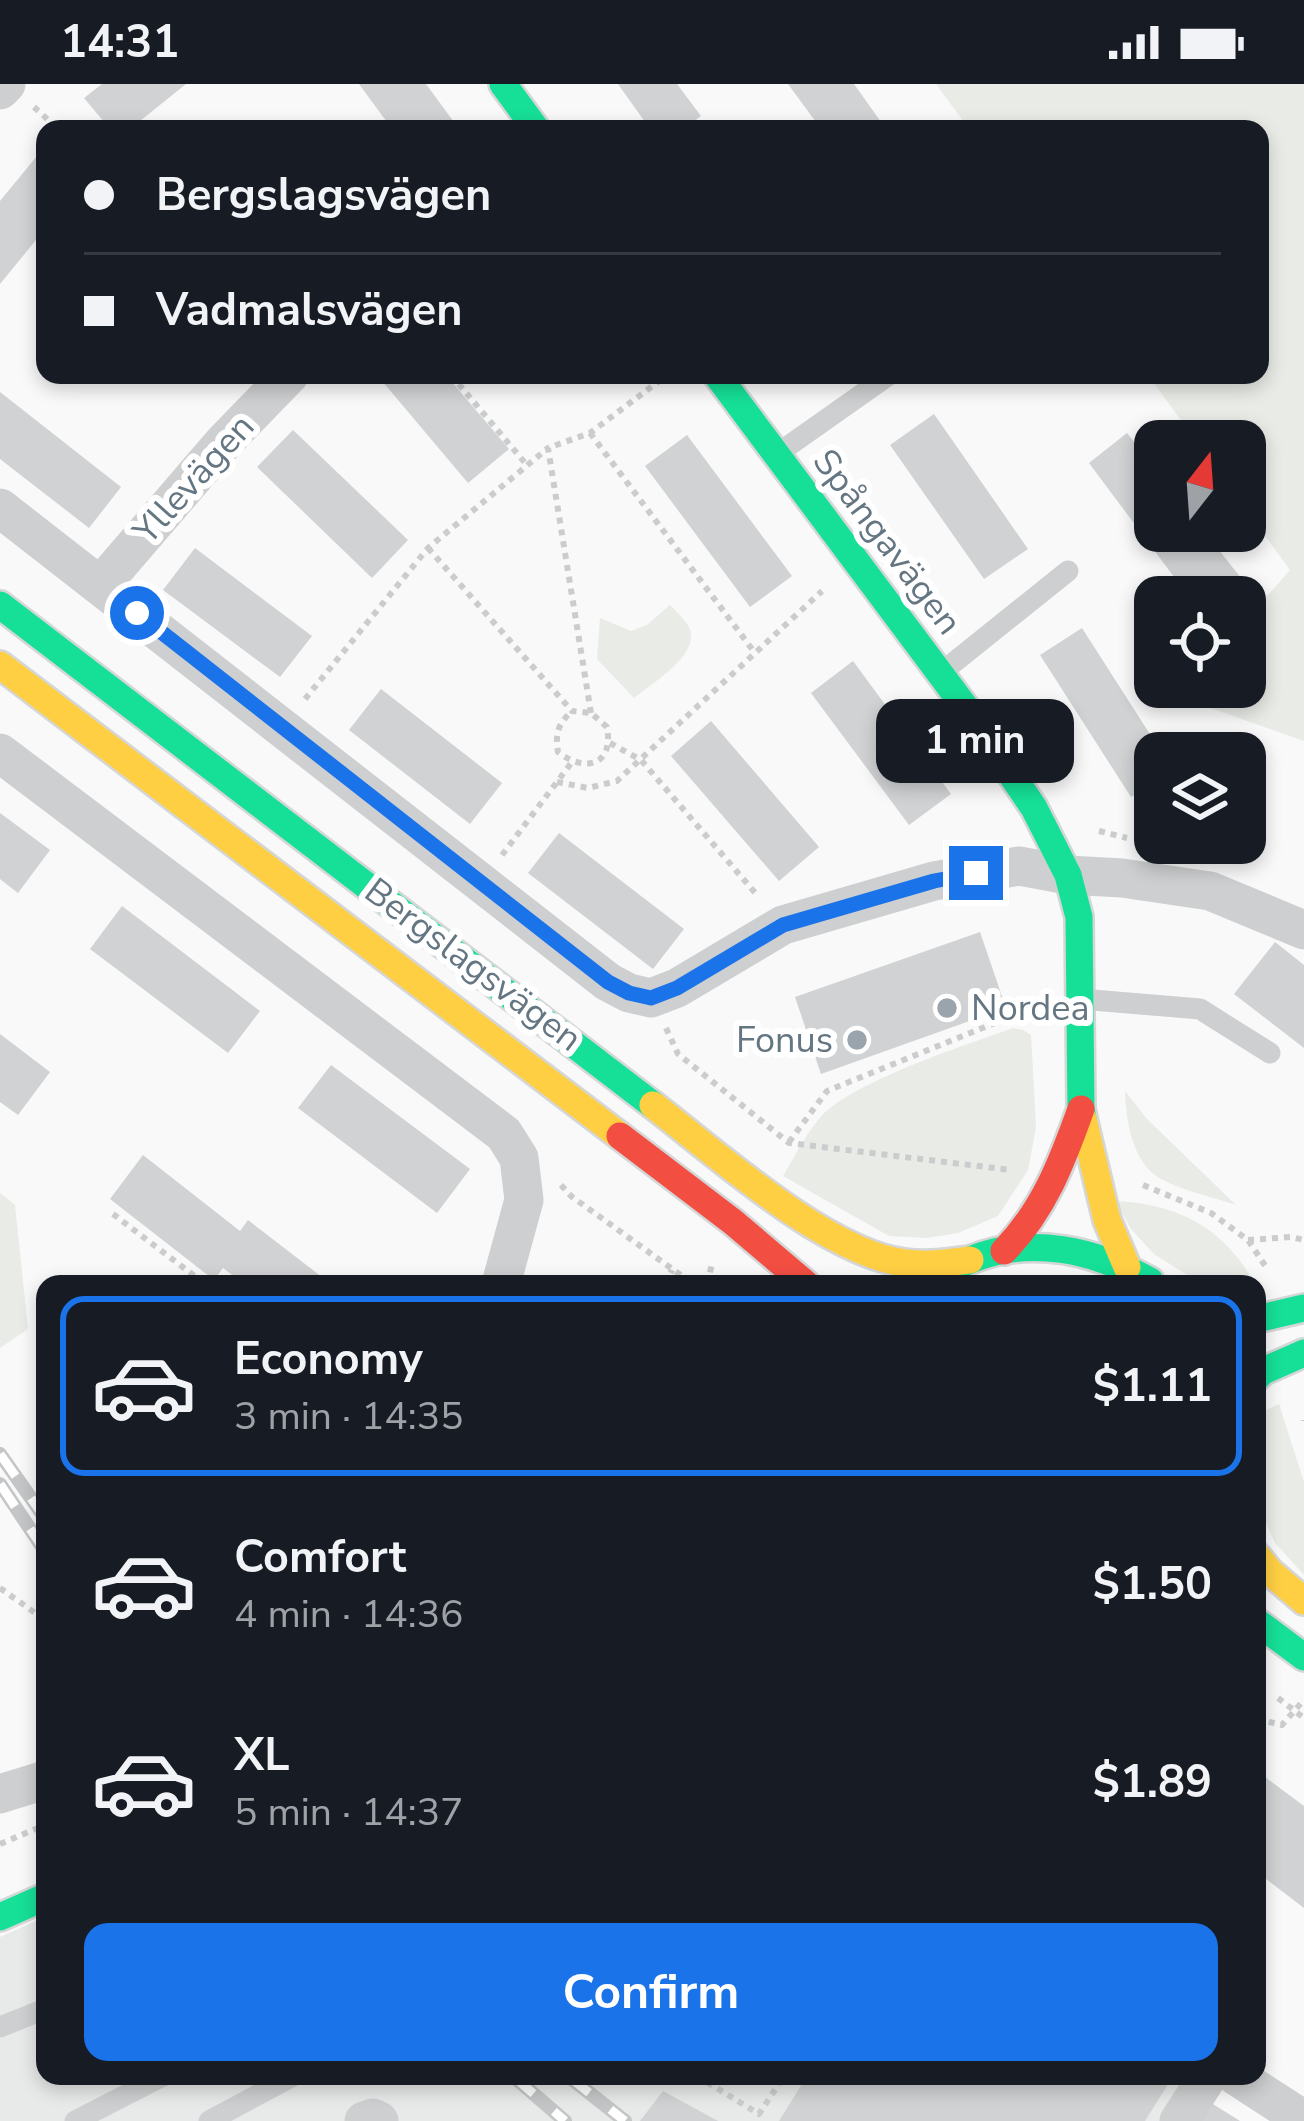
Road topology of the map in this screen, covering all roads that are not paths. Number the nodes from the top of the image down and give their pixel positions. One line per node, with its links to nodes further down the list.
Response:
1 (503, 84): 2 (main road)
2 (529, 120)
3 (280, 384): 9 (street, Yllevägen)
4 (725, 384): 6 (main road, Spångavägen)
5 (876, 384): 6 (lane, Spångavägen)
6 (776, 455): 12 (main road, Spångavägen)
7 (0, 508): 9 (street, Bergslagsvägen)
8 (1068, 571): 12 (lane, Spångavägen)
9 (101, 585): 14 (street, Bergslagsvägen)
10 (0, 605): 20 (main road, Bergslagsvägen)
11 (0, 665): 23 (main road, Bergslagsvägen)
12 (940, 673): 14 (main road, Spångavägen)
13 (0, 753): 22 (street)
14 (1068, 875): 15 (street); 16 (main road, Spångavägen)
15 (1304, 930)
16 (1080, 1000): 17 (lane); 18 (main road, Spångavägen)
17 (1270, 1053)
18 (1081, 1109): 19 (main road, Spångavägen); 21 (main road, Spångavägen)
19 (1004, 1251): 20 (main road); 21 (main road)
20 (970, 1260): 24 (main road)
21 (1127, 1268): 25 (main road)
22 (503, 1275)
23 (796, 1275)
24 (944, 1275)
25 (1138, 1275)
26 (1304, 1308): 27 (main road)
27 (1266, 1317)
28 (1304, 1353): 29 (main road)
29 (1266, 1372)
30 (1266, 1567): 31 (main road)
31 (1304, 1601)
32 (1266, 1629): 33 (main road)
33 (1304, 1657)
34 (36, 1783): 35 (street)
35 (0, 1794)
36 (36, 1901): 37 (main road)
37 (0, 1917)
38 (36, 2013): 39 (lane)
39 (0, 2027)
40 (145, 2085): 45 (lane)
41 (276, 2085): 46 (lane)
42 (1202, 2085): 49 (street)
43 (1250, 2085): 44 (street)
44 (1304, 2120)
45 (75, 2121)
46 (209, 2121)
47 (364, 2121): 48 (street)
48 (379, 2121)
49 (1179, 2121)

